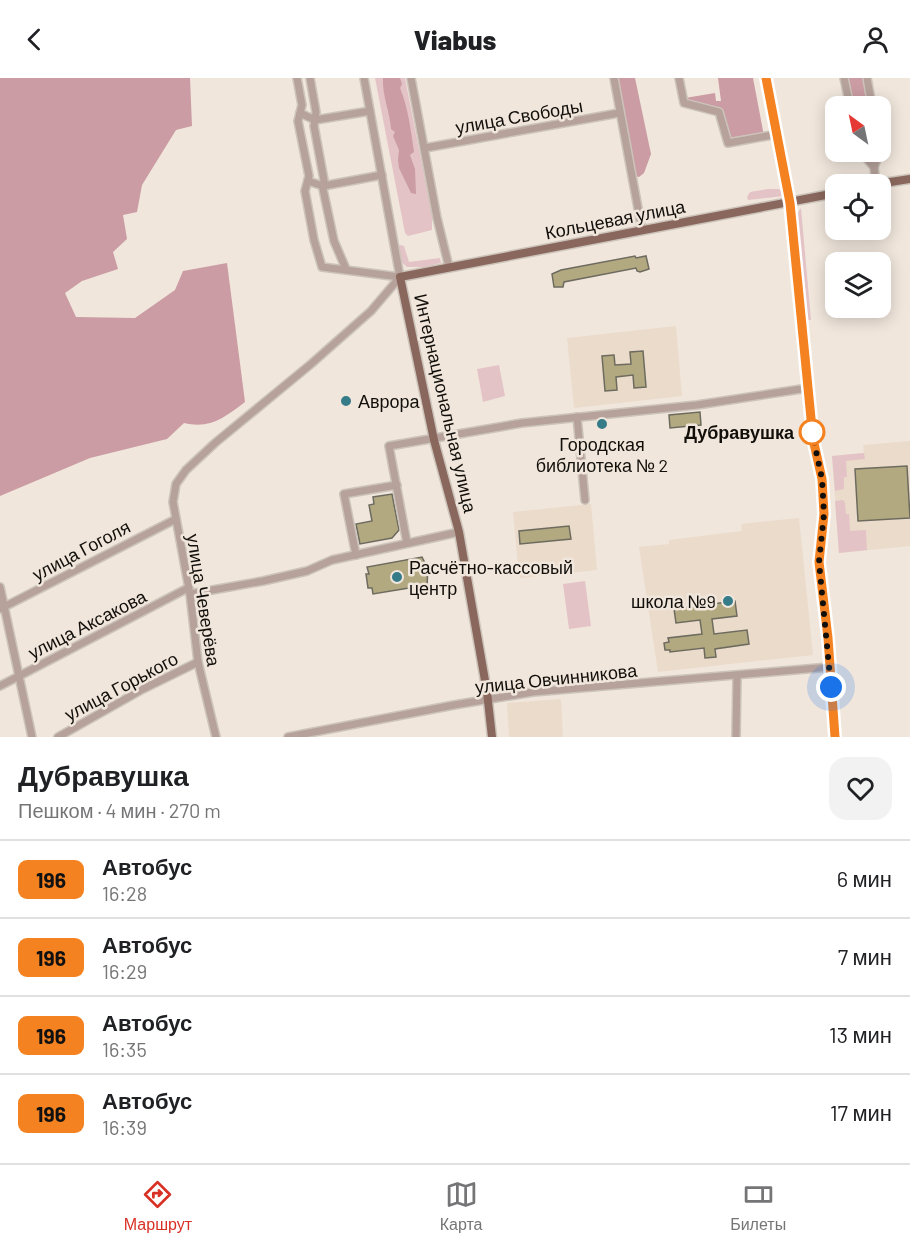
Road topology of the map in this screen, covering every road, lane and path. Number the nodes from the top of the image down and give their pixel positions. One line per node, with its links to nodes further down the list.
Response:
1 (297, 78): 13 (street)
2 (310, 78): 15 (street)
3 (364, 78): 12 (street, Интернациональная улица)
4 (411, 78): 17 (street)
5 (614, 78): 14 (street)
6 (679, 78): 16 (street)
7 (766, 78): 16 (street)
8 (844, 78): 10 (street)
9 (867, 78): 11 (street)
10 (848, 96)
11 (870, 96)
12 (370, 111): 15 (street); 22 (street, Интернациональная улица)
13 (300, 113): 15 (street); 24 (street)
14 (619, 113): 17 (street, улица Свободы); 29 (street)
15 (315, 120): 26 (street)
16 (778, 134): 28 (street)
17 (425, 148): 30 (street)
18 (869, 162): 20 (street)
19 (876, 162): 20 (street)
20 (874, 168): 21 (street)
21 (875, 174)
22 (382, 175): 26 (street); 32 (street, Интернациональная улица)
23 (910, 179): 25 (main road)
24 (308, 181): 26 (street); 31 (street)
25 (891, 182)
26 (323, 186): 31 (street)
27 (825, 195): 28 (main road, Кольцевая улица)
28 (790, 203): 29 (main road, Кольцевая улица); 33 (street)
29 (642, 230): 30 (main road, Кольцевая улица)
30 (448, 267): 32 (main road, Кольцевая улица)
31 (346, 269): 32 (street)
32 (400, 277): 35 (main road, Интернациональная улица); 38 (street, улица Чеверёва)
33 (808, 388): 34 (street); 46 (street)
34 (577, 417): 35 (street); 37 (street)
35 (434, 440): 36 (street); 39 (main road, Интернациональная улица)
36 (396, 484): 40 (street); 41 (street)
37 (585, 500)
38 (176, 519): 43 (street, улица Чеверёва); 44 (street, улица Гоголя)
39 (459, 532): 40 (street, улица Аксакова); 50 (main road, Интернациональная улица)
40 (407, 543): 41 (street, улица Аксакова)
41 (356, 555): 43 (street, улица Аксакова)
42 (0, 587): 44 (street)
43 (189, 591): 45 (street, улица Чеверёва); 47 (street, улица Аксакова)
44 (2, 608): 47 (street)
45 (198, 662): 52 (street, улица Горького); 53 (street, улица Чеверёва)
46 (830, 667): 48 (street, улица Овчинникова); 57 (street)
47 (19, 676): 49 (street, улица Аксакова); 51 (street)
48 (737, 676): 50 (street, улица Овчинникова); 56 (street)
49 (0, 686)
50 (488, 699): 54 (street, улица Овчинникова); 55 (main road, Интернациональная улица)
51 (32, 737)
52 (58, 737)
53 (216, 737)
54 (288, 737)
55 (492, 737)
56 (736, 737)
57 (835, 737)

